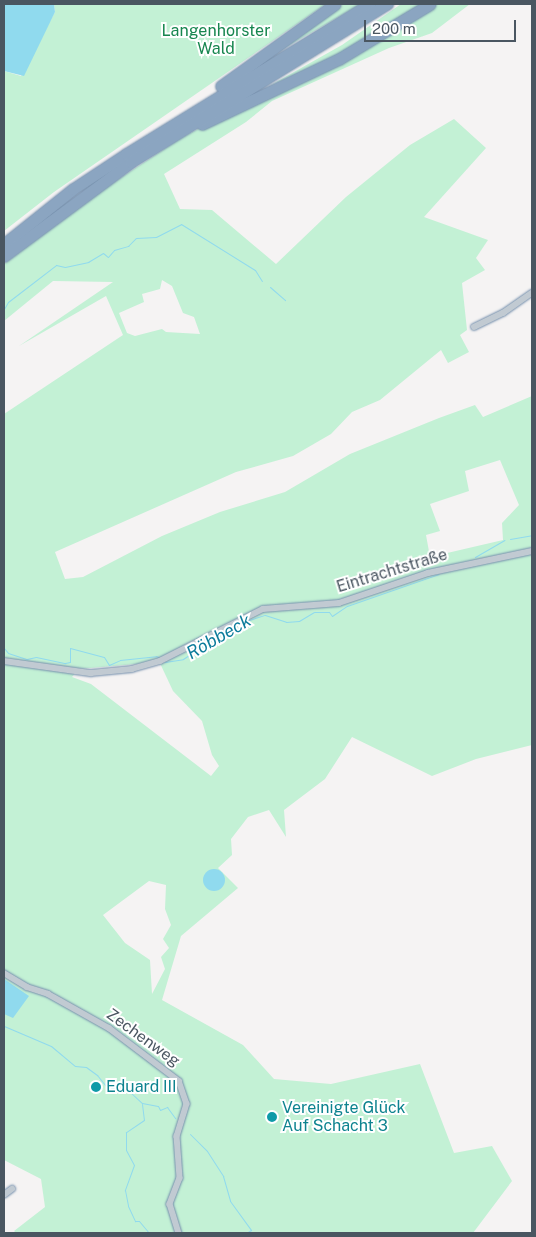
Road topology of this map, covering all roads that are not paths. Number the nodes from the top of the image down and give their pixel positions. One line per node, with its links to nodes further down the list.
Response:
1 (335, 4): 5 (highway)
2 (370, 4): 5 (highway)
3 (388, 4): 5 (highway)
4 (430, 4): 5 (highway)
5 (169, 131): 6 (highway); 7 (highway)
6 (4, 244)
7 (4, 256)
8 (532, 293): 9 (street)
9 (474, 327)
10 (532, 551): 11 (street, Eintrachtstraße)
11 (4, 661)
12 (4, 973): 15 (street, Zechenweg)
13 (12, 1189): 14 (street)
14 (4, 1195)
15 (179, 1233)

